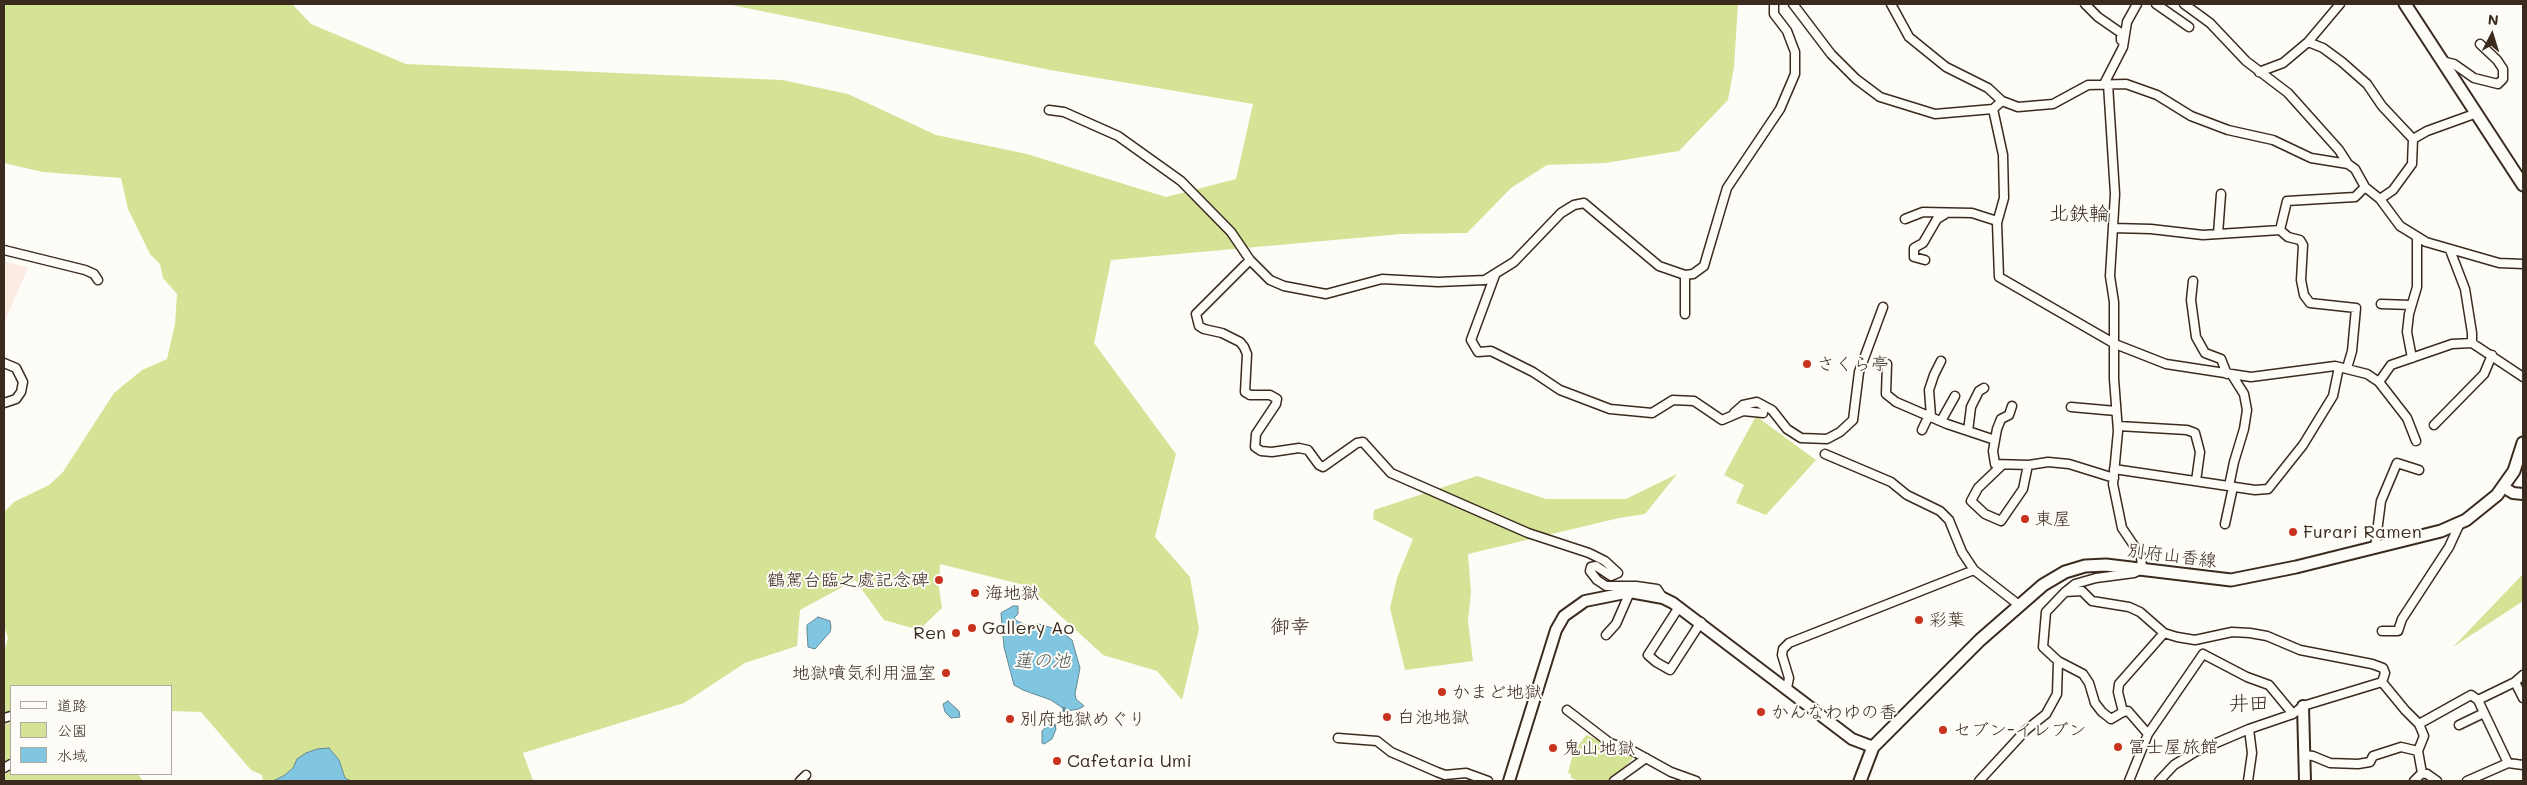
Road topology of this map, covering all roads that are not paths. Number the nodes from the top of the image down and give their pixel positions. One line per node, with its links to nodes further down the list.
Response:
1 (1774, 4): 40 (street)
2 (1792, 4): 18 (street)
3 (1891, 4): 17 (street)
4 (2086, 4): 13 (street)
5 (2137, 4): 13 (street)
6 (2156, 4): 10 (street)
7 (2184, 4): 15 (street)
8 (2340, 4): 11 (street)
9 (2404, 4): 14 (main road)
10 (2189, 27)
11 (2308, 42): 15 (street); 21 (street)
12 (2480, 44): 14 (street)
13 (2119, 53): 16 (street)
14 (2442, 61): 20 (main road)
15 (2259, 72): 22 (street)
16 (2106, 84): 17 (street); 22 (street); 30 (street)
17 (2002, 101): 18 (street)
18 (1993, 109): 29 (street)
19 (1049, 110): 36 (street)
20 (2477, 113): 21 (street); 23 (main road)
21 (2413, 139): 26 (street)
22 (2348, 164): 24 (street)
23 (2523, 185)
24 (2365, 187): 26 (street); 31 (street)
25 (2221, 194): 32 (street)
26 (2380, 199): 33 (street)
27 (1945, 214): 28 (street); 29 (street); 37 (street)
28 (1905, 219)
29 (1997, 221): 48 (street)
30 (2113, 228): 32 (street); 48 (street)
31 (2280, 230): 32 (street); 54 (street)
32 (2218, 234)
33 (2418, 237): 35 (street); 44 (street)
34 (4, 250): 41 (street)
35 (2450, 250): 38 (street); 47 (street)
36 (1250, 260): 39 (street); 92 (street)
37 (1925, 260)
38 (2523, 264)
39 (1495, 275): 40 (street); 65 (street)
40 (1685, 275): 46 (street)
41 (98, 280)
42 (2193, 281): 55 (street)
43 (2381, 304): 44 (street)
44 (2411, 305): 50 (street)
45 (1883, 307): 65 (street)
46 (1685, 314)
47 (2472, 343): 49 (street); 50 (street)
48 (2115, 344): 55 (street); 63 (street)
49 (2492, 356): 56 (street); 69 (street)
50 (2412, 358): 57 (street)
51 (1941, 361): 66 (street)
52 (4, 363): 60 (street)
53 (1887, 364): 66 (street)
54 (2343, 368): 55 (street); 57 (street); 82 (street)
55 (2229, 374): 82 (street)
56 (2523, 377)
57 (2380, 382): 73 (street)
58 (1984, 388): 71 (street)
59 (1955, 396): 67 (street)
60 (4, 403)
61 (2012, 406): 72 (street)
62 (2071, 408): 63 (street)
63 (2116, 411): 68 (street)
64 (1763, 413): 65 (street)
65 (1732, 415)
66 (1930, 416): 67 (street); 70 (street)
67 (1941, 421): 71 (street)
68 (2118, 426): 78 (street); 81 (street)
69 (2434, 426)
70 (1922, 430)
71 (1968, 431): 72 (street)
72 (1995, 440): 77 (street)
73 (2416, 441)
74 (2523, 443): 83 (main road, 別府山香線)
75 (1825, 454): 89 (street)
76 (2028, 465): 77 (street); 77 (street); 80 (street)
77 (2001, 466)
78 (2114, 469): 80 (street); 81 (street)
79 (2419, 470): 87 (street)
80 (2114, 478): 88 (street)
81 (2196, 481): 82 (street)
82 (2231, 487): 86 (street)
83 (2504, 487): 84 (street); 85 (main road, 別府山香線)
84 (2523, 494)
85 (2460, 523): 87 (main road, 別府山香線); 96 (street)
86 (2225, 524)
87 (2375, 548): 88 (main road, 別府山香線)
88 (2142, 569): 91 (street); 93 (main road, 別府山香線)
89 (1974, 570): 93 (street); 103 (street)
90 (1630, 592): 92 (street); 98 (street); 124 (street)
91 (2065, 592): 97 (street); 99 (street)
92 (1663, 598): 94 (street)
93 (2019, 605): 116 (main road, 別府山香線)
94 (1679, 606): 95 (street); 95 (street)
95 (1701, 622): 103 (street)
96 (2382, 631)
97 (2164, 633): 101 (street); 108 (street)
98 (1606, 635)
99 (2058, 661): 108 (street); 128 (street)
100 (2523, 675): 102 (street)
101 (2382, 682): 106 (street); 111 (street)
102 (2515, 682): 104 (street); 105 (street)
103 (1787, 688): 116 (street)
104 (2523, 698)
105 (2478, 700): 109 (street); 111 (street)
106 (2303, 706): 110 (street); 118 (street)
107 (1567, 710): 119 (street)
108 (2124, 712): 114 (street)
109 (2484, 713): 112 (street); 120 (street)
110 (2293, 714): 113 (street); 114 (street)
111 (2419, 724): 117 (street)
112 (2459, 725)
113 (2249, 730): 130 (street); 131 (street)
114 (2148, 734): 129 (street)
115 (1338, 738): 123 (street)
116 (1874, 747): 127 (main road, 別府山香線)
117 (2418, 751): 118 (street); 122 (street)
118 (2304, 755): 132 (street)
119 (1646, 758): 125 (street); 126 (street)
120 (2508, 763): 121 (street); 135 (street)
121 (2523, 765)
122 (2422, 773): 133 (street); 134 (street)
123 (1488, 781)
124 (1509, 781)
125 (1614, 781)
126 (1696, 781)
127 (1860, 781)
128 (1979, 781)
129 (2129, 781)
130 (2159, 781)
131 (2248, 781)
132 (2305, 781)
133 (2414, 781)
134 (2437, 781)
135 (2467, 781)

